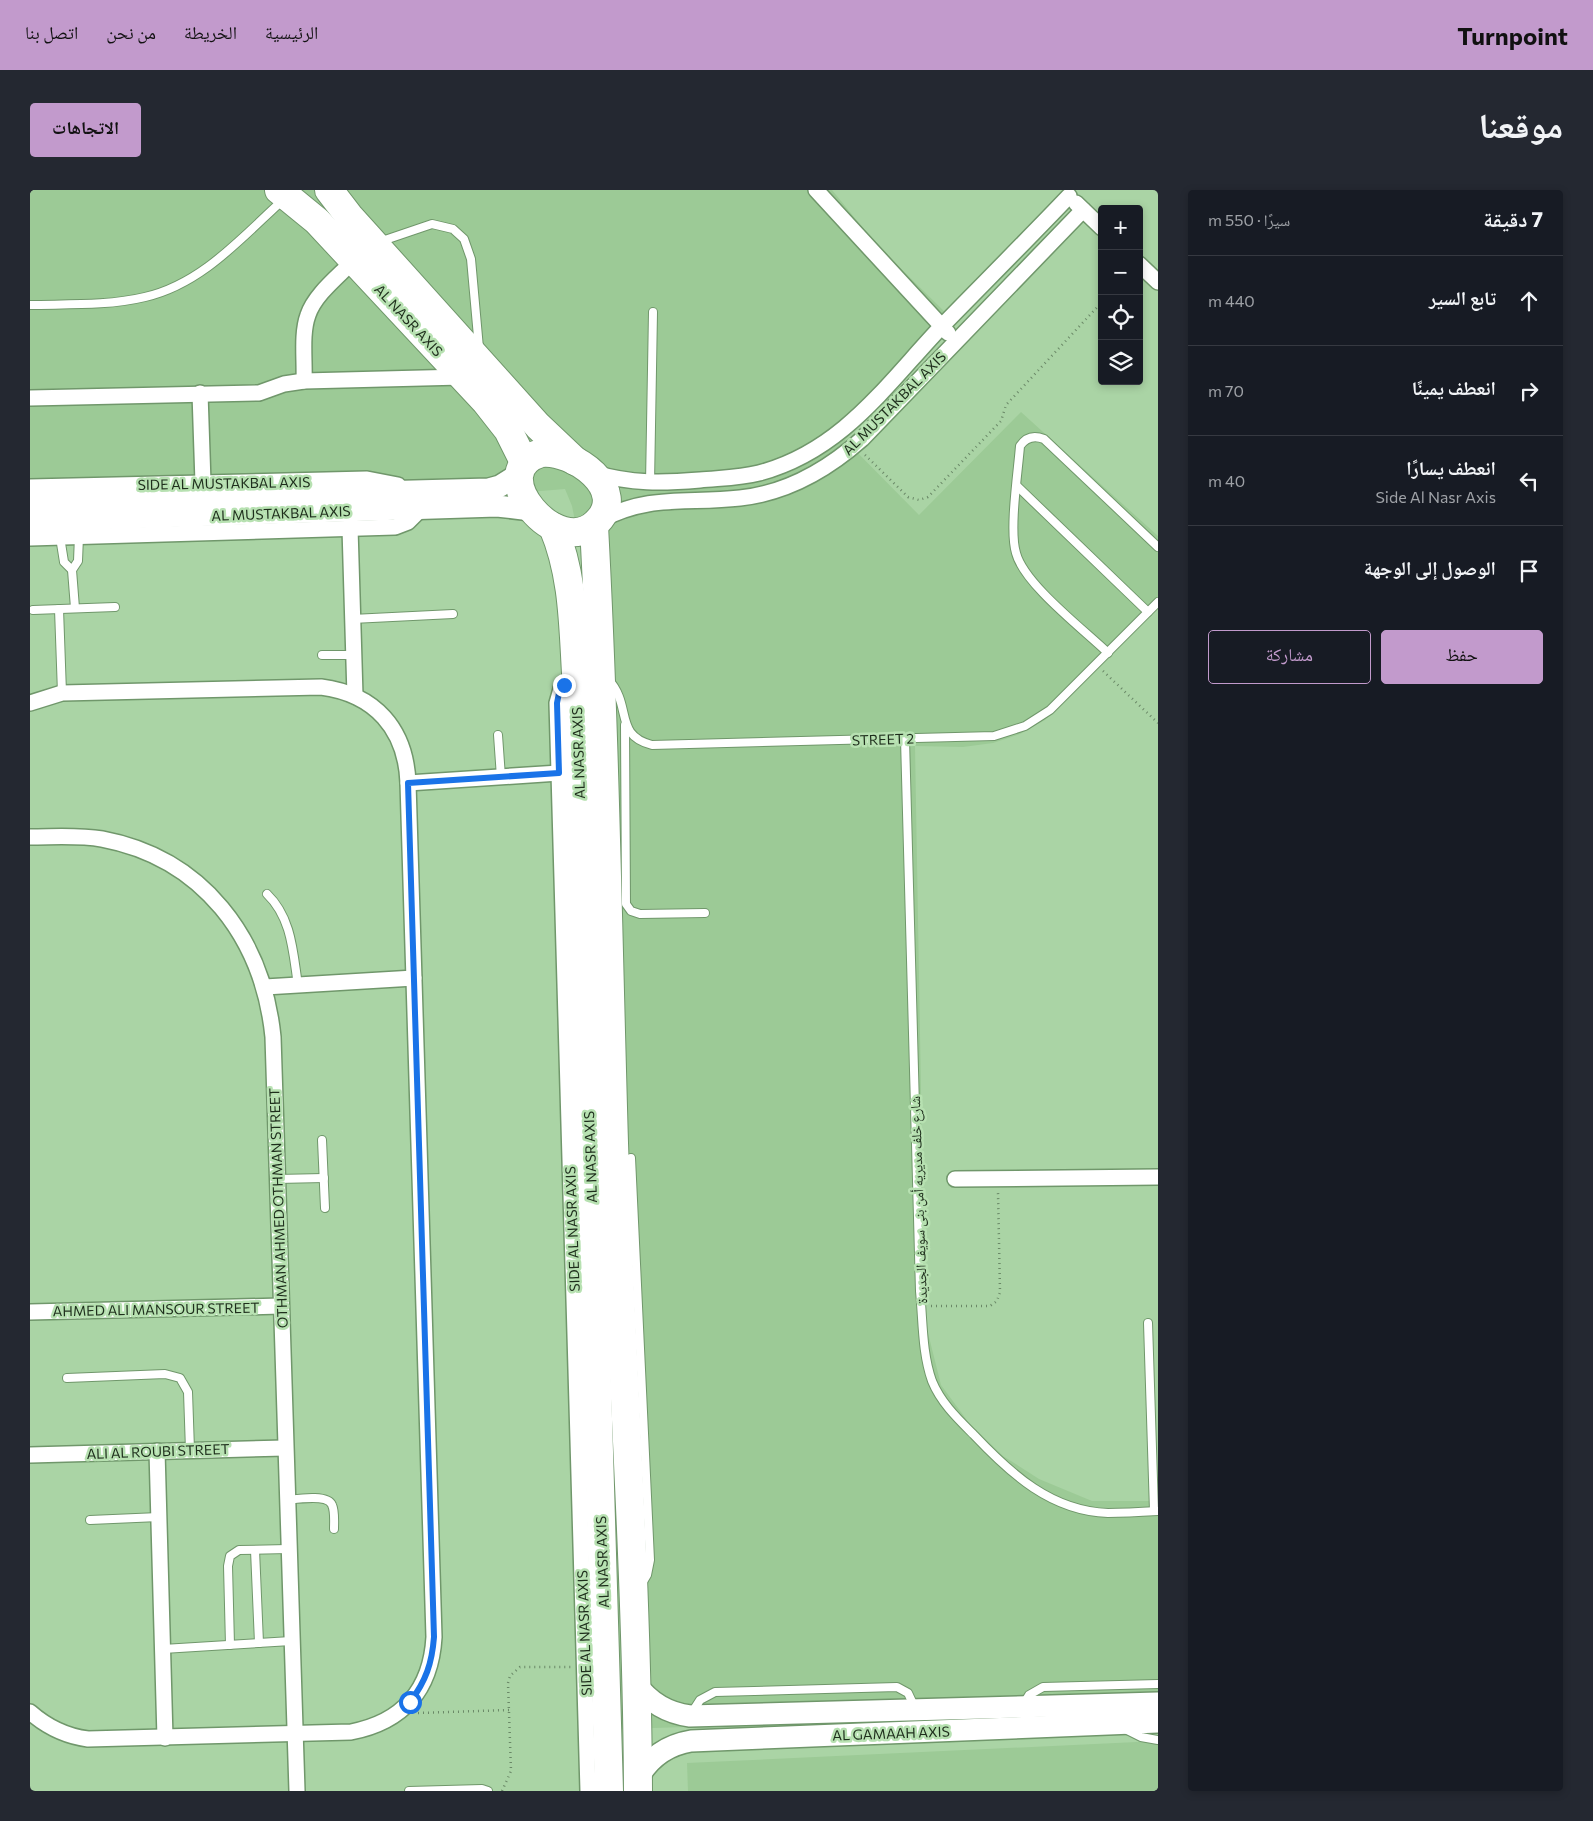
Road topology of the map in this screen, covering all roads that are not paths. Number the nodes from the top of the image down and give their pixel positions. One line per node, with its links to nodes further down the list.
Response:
1 (329, 190): 7 (highway, AL NASR AXIS)
2 (816, 190): 12 (street)
3 (283, 193): 7 (highway, AL NASR AXIS); 10 (lane)
4 (1065, 193): 5 (street); 12 (street, AL MUSTAKBAL AXIS)
5 (1083, 210): 6 (street); 13 (street, AL MUSTAKBAL AXIS)
6 (1098, 224)
7 (363, 252): 14 (highway, AL NASR AXIS); 14 (lane); 15 (street)
8 (1143, 268): 9 (street)
9 (1158, 282)
10 (30, 305)
11 (653, 312): 21 (lane)
12 (942, 326): 13 (street); 21 (street, AL MUSTAKBAL AXIS)
13 (956, 342): 29 (street, AL MUSTAKBAL AXIS)
14 (471, 370): 15 (street); 18 (highway, AL NASR AXIS); 19 (highway, AL NASR AXIS)
15 (304, 381): 16 (street)
16 (200, 393): 17 (street); 20 (street)
17 (30, 398)
18 (584, 467): 19 (highway); 21 (street, AL MUSTAKBAL AXIS); 29 (highway)
19 (522, 468): 25 (street, AL MUSTAKBAL AXIS); 27 (highway)
20 (203, 483): 23 (street, SIDE AL MUSTAKBAL AXIS); 24 (street, SIDE AL MUSTAKBAL AXIS)
21 (650, 483)
22 (1017, 486): 35 (lane); 44 (lane); 47 (lane)
23 (30, 487)
24 (227, 489): 25 (street, AL MUSTAKBAL AXIS); 26 (street, AL MUSTAKBAL AXIS)
25 (419, 500): 27 (street, AL MUSTAKBAL AXIS); 28 (street, AL MUSTAKBAL AXIS); 31 (street)
26 (30, 501)
27 (531, 510): 30 (highway)
28 (30, 522)
29 (597, 523): 30 (highway); 38 (highway, AL NASR AXIS)
30 (553, 527): 37 (highway, AL NASR AXIS)
31 (350, 528): 32 (street); 46 (street)
32 (79, 536): 33 (street); 36 (lane)
33 (60, 537): 34 (street); 36 (lane)
34 (30, 538)
35 (1158, 547)
36 (72, 570): 41 (lane)
37 (568, 573): 38 (highway); 50 (highway, AL NASR AXIS)
38 (596, 573): 50 (highway, AL NASR AXIS)
39 (1158, 602): 44 (lane, STREET 2)
40 (115, 606): 41 (lane)
41 (75, 608): 42 (lane)
42 (59, 609): 43 (lane); 51 (lane)
43 (33, 610)
44 (1148, 612): 47 (lane, STREET 2)
45 (453, 614): 46 (lane)
46 (352, 619): 49 (street)
47 (1108, 652): 56 (lane, STREET 2)
48 (322, 655): 49 (lane)
49 (354, 655): 52 (street)
50 (588, 673): 54 (lane); 57 (street, SIDE AL NASR AXIS); 67 (highway, AL NASR AXIS)
51 (62, 694): 52 (street); 53 (street)
52 (355, 696): 59 (street)
53 (30, 703)
54 (625, 725): 56 (lane, STREET 2); 62 (lane)
55 (498, 735): 58 (lane)
56 (905, 739): 82 (lane, شارع خلف مديريه أمن بنى سويف الجديدة)
57 (559, 773): 58 (street); 92 (street, SIDE AL NASR AXIS)
58 (500, 776): 59 (street)
59 (408, 783): 63 (street)
60 (30, 837): 65 (street, OTHMAN AHMED OTHMAN STREET)
61 (267, 894): 64 (lane)
62 (705, 913)
63 (414, 978): 64 (street); 100 (street)
64 (298, 985): 65 (street)
65 (265, 987): 70 (street, OTHMAN AHMED OTHMAN STREET)
66 (322, 1140): 69 (lane)
67 (611, 1148): 92 (highway, AL NASR AXIS); 93 (highway, AL NASR AXIS)
68 (1158, 1177): 71 (street)
69 (324, 1178): 70 (lane); 72 (lane)
70 (277, 1179): 73 (street, OTHMAN AHMED OTHMAN STREET)
71 (955, 1179)
72 (325, 1208)
73 (281, 1306): 74 (street, AHMED ALI MANSOUR STREET); 77 (street, OTHMAN AHMED OTHMAN STREET)
74 (30, 1312)
75 (1148, 1323): 82 (lane)
76 (67, 1378): 78 (lane)
77 (285, 1448): 78 (street, ALI AL ROUBI STREET); 81 (street, OTHMAN AHMED OTHMAN STREET)
78 (190, 1450): 79 (street, ALI AL ROUBI STREET)
79 (157, 1451): 80 (street, ALI AL ROUBI STREET); 83 (street)
80 (30, 1455)
81 (287, 1500): 85 (lane); 86 (street, OTHMAN AHMED OTHMAN STREET)
82 (1156, 1511)
83 (159, 1517): 84 (lane); 91 (street)
84 (90, 1520)
85 (334, 1529)
86 (288, 1549): 87 (lane); 88 (street, OTHMAN AHMED OTHMAN STREET)
87 (255, 1550): 89 (lane); 90 (lane)
88 (291, 1642): 89 (lane); 100 (street, OTHMAN AHMED OTHMAN STREET)
89 (259, 1643): 90 (lane)
90 (230, 1645): 91 (lane)
91 (163, 1649): 101 (street)
92 (591, 1659): 107 (street, SIDE AL NASR AXIS); 108 (highway, AL NASR AXIS)
93 (636, 1684): 96 (street, AL GAMAAH AXIS); 103 (highway, AL NASR AXIS)
94 (1158, 1684): 96 (lane)
95 (1158, 1703): 96 (street, AL GAMAAH AXIS)
96 (1022, 1707)
97 (30, 1712): 101 (street)
98 (1158, 1722): 99 (street, AL GAMAAH AXIS)
99 (1117, 1724): 102 (lane); 103 (street, AL GAMAAH AXIS)
100 (296, 1734): 101 (street); 104 (street, OTHMAN AHMED OTHMAN STREET)
101 (165, 1738)
102 (1158, 1740)
103 (638, 1785)
104 (297, 1791)
105 (409, 1791): 106 (lane)
106 (488, 1791)
107 (588, 1791)
108 (609, 1791)

